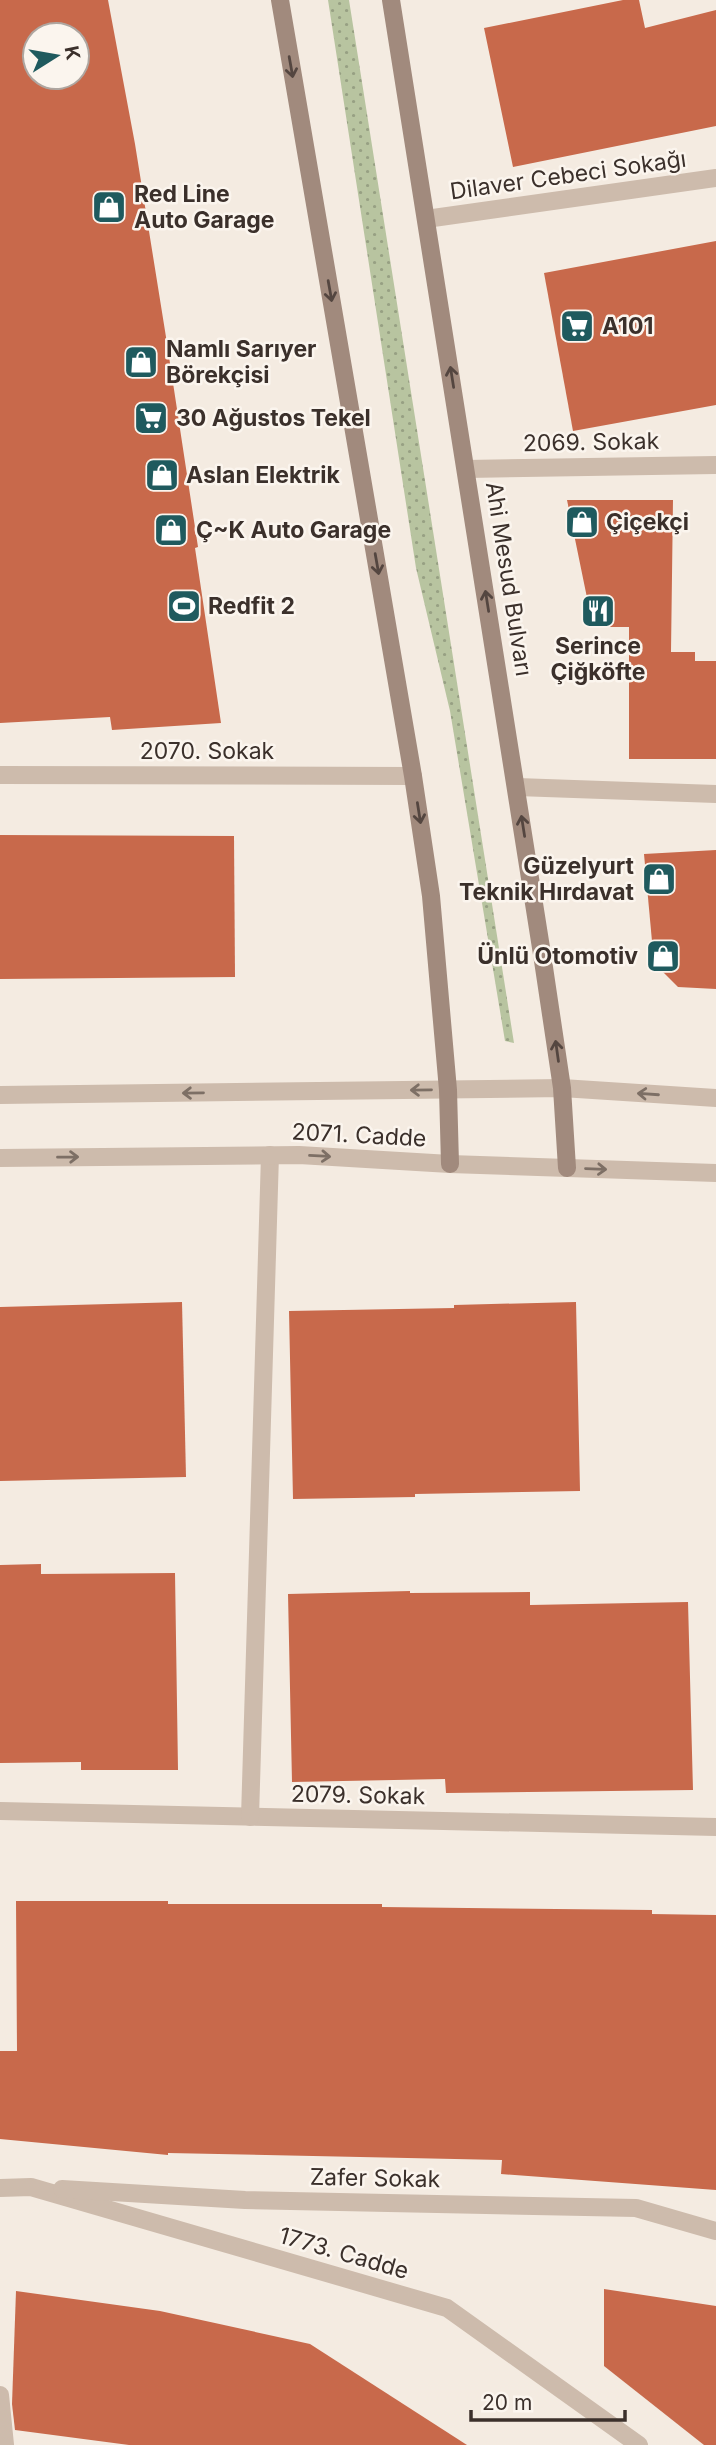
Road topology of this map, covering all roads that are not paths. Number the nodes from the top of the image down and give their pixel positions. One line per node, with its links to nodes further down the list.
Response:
1 (280, 0): 8 (main road, one-way to 8)
2 (391, 0): 4 (main road, Ahi Mesud Bulvarı)
3 (716, 178): 4 (street, Dilaver Cebeci Sokağı)
4 (426, 219): 6 (main road, Ahi Mesud Bulvarı, one-way to 4)
5 (716, 465): 6 (street, 2069. Sokak)
6 (466, 469): 9 (main road, Ahi Mesud Bulvarı, one-way to 6)
7 (0, 775): 8 (street, 2070. Sokak)
8 (413, 776): 12 (main road, one-way to 12)
9 (517, 788): 10 (street); 11 (main road, Ahi Mesud Bulvarı, one-way to 9)
10 (716, 794)
11 (562, 1088): 12 (street, 2071. Cadde); 14 (street, 2071. Cadde, one-way to 11); 18 (main road, Ahi Mesud Bulvarı)
12 (448, 1090): 13 (street, 2071. Cadde, one-way to 13); 17 (main road)
13 (0, 1095)
14 (716, 1098)
15 (270, 1155): 16 (street, 2071. Cadde, one-way to 15); 17 (street, 2071. Cadde, one-way to 17); 21 (street)
16 (0, 1158)
17 (450, 1164): 18 (street, 2071. Cadde)
18 (567, 1168): 19 (street, 2071. Cadde, one-way to 19)
19 (716, 1173)
20 (0, 1811): 21 (street, 2079. Sokak)
21 (250, 1817): 22 (street, 2079. Sokak)
22 (716, 1827)
23 (0, 2188): 24 (street, 1773. Cadde)
24 (30, 2188): 25 (street, Zafer Sokak); 28 (street, 1773. Cadde)
25 (716, 2231)
26 (0, 2395): 27 (street)
27 (5, 2445)
28 (639, 2445)

